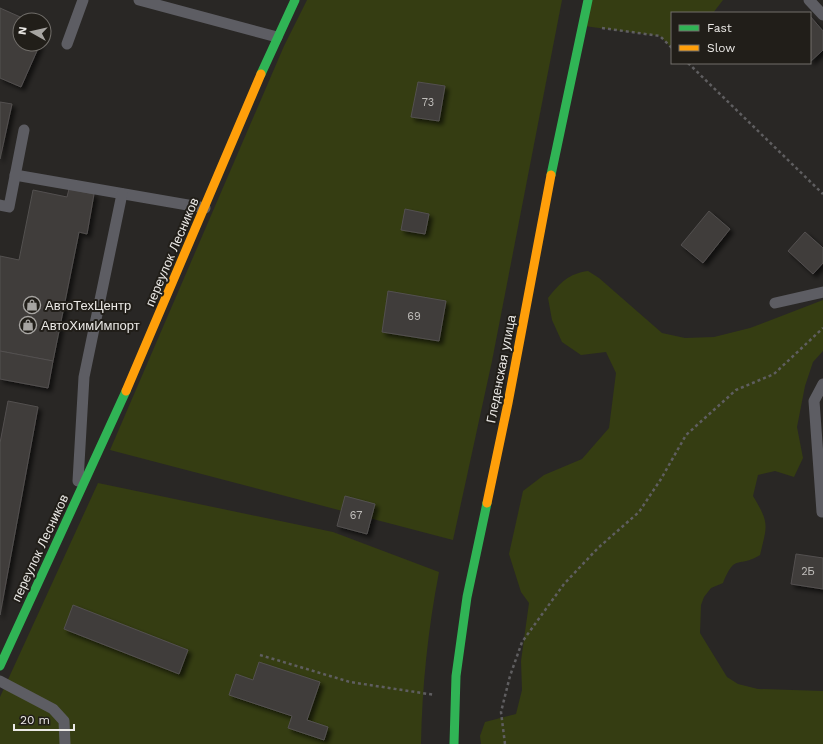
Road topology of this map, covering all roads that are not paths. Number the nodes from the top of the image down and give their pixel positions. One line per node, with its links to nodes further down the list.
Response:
1 (83, 0): 8 (lane)
2 (139, 0): 7 (lane)
3 (295, 0): 7 (main road, переулок Лесников)
4 (588, 0): 22 (main road, Гледенская улица)
5 (809, 0): 6 (lane)
6 (823, 15)
7 (277, 37): 13 (main road, переулок Лесников)
8 (67, 44)
9 (24, 130): 10 (lane)
10 (15, 175): 11 (lane); 12 (lane)
11 (122, 194): 13 (lane); 17 (lane)
12 (0, 205)
13 (205, 208): 17 (main road, переулок Лесников)
14 (823, 292): 15 (lane)
15 (775, 304)
16 (823, 384): 18 (lane)
17 (77, 498): 19 (main road, переулок Лесников)
18 (822, 512)
19 (0, 666)
20 (0, 681): 21 (lane)
21 (65, 744)
22 (454, 744)

